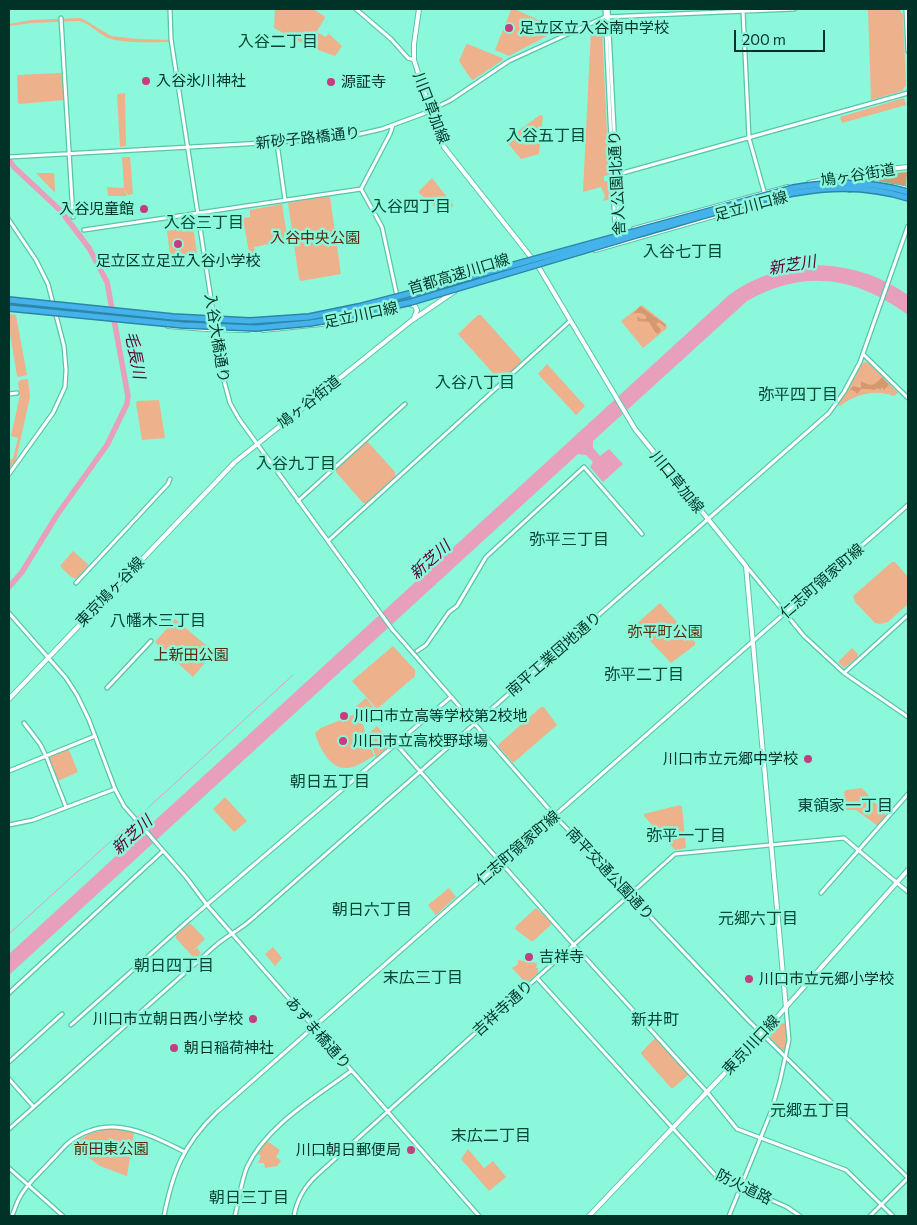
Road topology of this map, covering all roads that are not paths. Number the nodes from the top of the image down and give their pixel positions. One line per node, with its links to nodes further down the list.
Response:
1 (170, 9): 17 (street, 入谷大橋通り)
2 (356, 9): 11 (street)
3 (419, 9): 11 (main road, 川口草加線)
4 (607, 9): 8 (street, 舎人公園北通り)
5 (794, 9): 7 (street)
6 (906, 9): 10 (street)
7 (743, 11): 8 (street); 15 (street)
8 (607, 17): 13 (street, 新砂子路橋通り); 21 (street, 舎人公園北通り)
9 (61, 18): 18 (street)
10 (908, 52)
11 (414, 60): 13 (main road, 川口草加線)
12 (908, 93): 15 (street)
13 (430, 110): 14 (street, 新砂子路橋通り); 38 (main road, 川口草加線)
14 (393, 125): 16 (street, 新砂子路橋通り); 24 (street)
15 (749, 138): 21 (street); 27 (street)
16 (277, 143): 17 (street, 新砂子路橋通り); 29 (street)
17 (188, 148): 18 (street, 新砂子路橋通り); 31 (street, 入谷大橋通り)
18 (70, 154): 19 (street, 新砂子路橋通り); 32 (street)
19 (11, 157)
20 (908, 167): 22 (main road, 鳩ヶ谷街道); 23 (main road, 鳩ヶ谷街道)
21 (614, 176): 36 (street, 舎人公園北通り)
22 (852, 181): 23 (main road, 足立川口線); 25 (main road, 鳩ヶ谷街道); 26 (main road, 足立川口線)
23 (809, 183): 27 (main road, 足立川口線)
24 (361, 189): 29 (street); 44 (street)
25 (850, 190): 28 (main road, 足立川口線); 30 (main road, 足立川口線)
26 (908, 191): 50 (highway, 首都高速川口線, bridge)
27 (764, 192): 30 (street); 36 (main road, 足立川口線)
28 (908, 199): 53 (highway, 首都高速川口線, bridge)
29 (285, 200): 31 (street)
30 (766, 201): 37 (main road, 足立川口線)
31 (198, 213): 35 (street); 51 (street, 入谷大橋通り)
32 (73, 217)
33 (9, 220): 46 (street)
34 (908, 226): 56 (street, 南平工業団地通り)
35 (84, 230)
36 (618, 234): 37 (street, 舎人公園北通り); 38 (main road, 足立川口線)
37 (620, 242): 39 (main road, 足立川口線)
38 (532, 259): 39 (main road, 川口草加線); 40 (main road, 足立川口線)
39 (538, 266): 41 (main road, 足立川口線); 52 (main road, 川口草加線)
40 (492, 270): 42 (highway); 44 (main road, 足立川口線)
41 (496, 279): 42 (highway); 43 (main road, 足立川口線)
42 (466, 282): 50 (highway, bridge); 53 (highway, bridge)
43 (455, 291): 47 (main road, 足立川口線); 54 (main road, 鳩ヶ谷街道)
44 (396, 296): 51 (main road, 足立川口線)
45 (9, 300): 46 (main road, 足立川口線); 50 (highway, 首都高速川口線, bridge)
46 (53, 302): 49 (street); 51 (main road, 足立川口線)
47 (410, 304): 54 (main road); 55 (main road, 足立川口線)
48 (9, 309): 49 (main road, 足立川口線); 53 (highway, 首都高速川口線, bridge)
49 (56, 315): 55 (main road, 足立川口線); 62 (street)
50 (309, 317)
51 (214, 318): 55 (street, 入谷大橋通り)
52 (570, 321): 67 (main road, 川口草加線); 69 (street)
53 (152, 322)
54 (411, 322): 61 (main road, 鳩ヶ谷街道)
55 (216, 330): 61 (street, 入谷大橋通り)
56 (863, 354): 59 (street); 67 (street, 南平工業団地通り)
57 (17, 393): 58 (street)
58 (9, 394)
59 (908, 398)
60 (405, 404): 65 (street)
61 (256, 443): 64 (main road, 鳩ヶ谷街道); 65 (street, 入谷大橋通り)
62 (9, 474)
63 (170, 479): 73 (street)
64 (210, 486): 81 (main road, 東京鳩ヶ谷線)
65 (298, 501): 69 (street, 入谷大橋通り)
66 (908, 505): 75 (street, 仁志町領家町線)
67 (707, 520): 70 (main road, 川口草加線); 88 (street, 南平工業団地通り)
68 (642, 534): 80 (street)
69 (328, 541): 77 (street, 入谷大橋通り)
70 (746, 566): 71 (street); 72 (main road)
71 (755, 576): 72 (street); 75 (street)
72 (746, 580): 79 (main road)
73 (76, 583)
74 (9, 613): 81 (street)
75 (785, 613): 79 (street, 仁志町領家町線); 82 (street)
76 (908, 615): 82 (street)
77 (384, 619): 84 (street, 南平交通公園通り)
78 (151, 641): 83 (street)
79 (753, 641): 97 (street, 仁志町領家町線); 99 (main road)
80 (417, 651)
81 (48, 657): 85 (main road, 東京鳩ヶ谷線); 89 (street)
82 (844, 673): 86 (street)
83 (108, 688)
84 (451, 697): 88 (street, 南平交通公園通り); 90 (street)
85 (9, 699)
86 (908, 717)
87 (24, 723): 91 (street)
88 (474, 724): 93 (street, 南平工業団地通り); 97 (street, 南平交通公園通り)
89 (95, 736): 91 (street); 94 (street)
90 (396, 744): 93 (street); 108 (street)
91 (46, 756): 92 (street); 96 (street)
92 (9, 771)
93 (420, 772): 102 (street); 109 (street, 南平工業団地通り)
94 (115, 789): 96 (street); 100 (street, あずま橋通り)
95 (908, 794): 101 (street)
96 (66, 807): 98 (street)
97 (555, 816): 102 (street, 仁志町領家町線); 107 (street, 南平交通公園通り)
98 (9, 824)
99 (772, 844): 101 (street, 吉祥寺通り); 107 (street, 吉祥寺通り); 113 (main road)
100 (163, 851): 108 (street, あずま橋通り); 112 (street)
101 (860, 851): 104 (street, 吉祥寺通り); 106 (street)
102 (500, 863): 110 (street); 116 (street, 仁志町領家町線)
103 (908, 870): 104 (main road, 東京川口線)
104 (897, 882): 105 (street, 吉祥寺通り); 113 (main road, 東京川口線)
105 (908, 892)
106 (821, 893)
107 (629, 894): 110 (street, 吉祥寺通り); 117 (street, 南平交通公園通り)
108 (207, 905): 109 (street, あずま橋通り); 115 (street)
109 (232, 934): 116 (street, あずま橋通り); 123 (street, 南平工業団地通り)
110 (573, 944): 111 (street, 吉祥寺通り); 122 (street)
111 (537, 978): 124 (street, 吉祥寺通り); 125 (street, 防火道路)
112 (9, 993)
113 (786, 1008): 117 (main road, 東京川口線); 118 (street)
114 (62, 1014): 119 (street)
115 (71, 1025)
116 (313, 1028): 120 (street, あずま橋通り); 128 (street, 仁志町領家町線)
117 (762, 1034): 118 (street, 南平交通公園通り); 122 (main road, 東京川口線)
118 (786, 1058): 127 (street); 130 (street, 南平交通公園通り)
119 (9, 1062)
120 (352, 1071): 124 (street, あずま橋通り); 137 (street)
121 (9, 1079): 123 (street)
122 (708, 1092): 125 (main road, 東京川口線); 127 (street)
123 (34, 1106): 126 (street, 南平工業団地通り)
124 (388, 1112): 138 (street, 吉祥寺通り); 139 (street, あずま橋通り)
125 (673, 1128): 132 (street, 防火道路); 140 (main road, 東京川口線)
126 (9, 1129)
127 (761, 1138): 132 (street); 133 (street)
128 (185, 1152): 131 (street); 136 (street, 仁志町領家町線)
129 (9, 1168): 131 (street)
130 (908, 1178): 133 (street)
131 (29, 1185): 134 (street); 135 (street)
132 (741, 1187): 141 (street); 142 (street, 防火道路)
133 (881, 1205): 143 (street); 144 (street)
134 (12, 1216)
135 (63, 1216)
136 (164, 1216)
137 (235, 1216)
138 (294, 1216)
139 (479, 1216)
140 (589, 1216)
141 (729, 1216)
142 (800, 1216)
143 (870, 1216)
144 (893, 1216)

